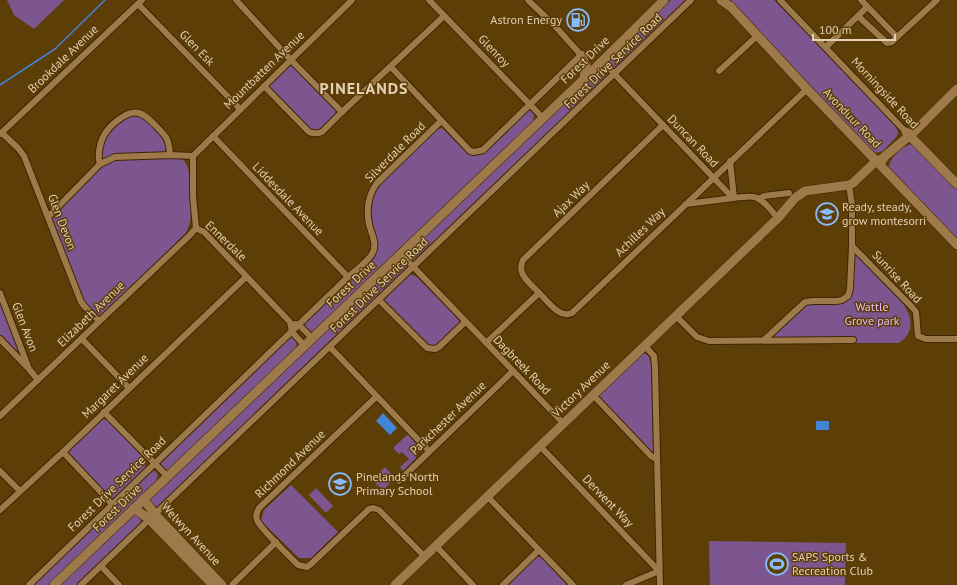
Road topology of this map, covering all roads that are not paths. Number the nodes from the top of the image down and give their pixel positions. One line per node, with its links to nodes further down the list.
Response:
1 (236, 0): 20 (street)
2 (352, 0): 20 (street, Mountbatten Avenue)
3 (429, 0): 14 (street, Glenroy)
4 (528, 0): 19 (street)
5 (664, 0): 21 (street, Forest Drive)
6 (690, 0): 24 (street, Forest Drive Service Road)
7 (721, 0): 12 (street, Avonduur Road)
8 (780, 0): 18 (street, Morningside Road)
9 (861, 0): 13 (street)
10 (937, 0): 17 (street)
11 (140, 2): 30 (street, Glen Esk); 35 (street, Brookdale Avenue)
12 (730, 3): 16 (street, Avonduur Road)
13 (867, 7): 15 (street); 17 (street)
14 (444, 16): 22 (street); 29 (street, Glenroy)
15 (858, 16): 17 (street); 18 (street)
16 (757, 36): 23 (street); 28 (street, Avonduur Road)
17 (897, 37)
18 (826, 47): 36 (street, Morningside Road)
19 (581, 55): 25 (street); 29 (street)
20 (290, 59): 26 (street, Mountbatten Avenue); 31 (street)
21 (602, 61): 24 (street, Duncan Road); 25 (street, Forest Drive)
22 (391, 66): 31 (street); 33 (street)
23 (719, 71)
24 (614, 75): 34 (street, Duncan Road); 57 (street, Forest Drive Service Road)
25 (584, 79): 32 (street, Forest Drive)
26 (264, 86): 30 (street, Mountbatten Avenue); 31 (street)
27 (957, 88): 36 (street, Victory Avenue)
28 (807, 89): 40 (street, Avonduur Road); 41 (street, Achilles Way)
29 (530, 105): 32 (street, Glenroy); 33 (street)
30 (240, 109): 37 (street, Mountbatten Avenue)
31 (342, 112)
32 (543, 118): 56 (street, Forest Drive)
33 (442, 121): 55 (street, Silverdale Road)
34 (663, 125): 43 (street, Duncan Road); 61 (street, Ajax Way)
35 (1, 134): 51 (street, Glen Devon)
36 (908, 134): 40 (street, Victory Avenue); 44 (street, Morningside Road)
37 (213, 136): 39 (street, Mountbatten Avenue); 59 (street, Liddesdale Avenue)
38 (170, 155): 39 (street); 42 (street); 42 (street)
39 (193, 156): 52 (street, Ennerdale)
40 (880, 161): 45 (street, Victory Avenue); 53 (street, Avonduur Road)
41 (730, 162): 43 (street, Achilles Way); 47 (street)
42 (100, 164): 51 (street)
43 (714, 178): 47 (street, Duncan Road); 49 (street, Achilles Way)
44 (957, 184)
45 (849, 188): 50 (street, Victory Avenue); 54 (street)
46 (789, 193): 48 (street)
47 (734, 198): 48 (street); 49 (street)
48 (759, 199): 50 (street)
49 (686, 204): 61 (street, Achilles Way)
50 (781, 215): 63 (street, Victory Avenue)
51 (48, 217): 64 (street, Glen Devon)
52 (196, 228): 58 (street, Ennerdale); 64 (street, Elizabeth Avenue)
53 (957, 245)
54 (852, 246): 72 (street, Sunrise Road); 73 (street)
55 (375, 248): 59 (street, Forest Drive Service Road)
56 (400, 254): 57 (street, Dagbreek Road); 69 (street, Forest Drive)
57 (413, 266): 62 (street, Forest Drive Service Road); 66 (street, Dagbreek Road)
58 (246, 277): 65 (street, Ennerdale); 82 (street, Margaret Avenue)
59 (348, 277): 67 (street, Forest Drive Service Road)
60 (0, 293): 79 (street, Glen Avon)
61 (539, 293): 75 (street)
62 (379, 300): 66 (street); 78 (street, Forest Drive Service Road)
63 (676, 316): 73 (street); 77 (street, Victory Avenue)
64 (99, 321): 71 (street, Elizabeth Avenue)
65 (290, 322): 67 (street, Ennerdale); 68 (street)
66 (465, 322): 75 (street, Dagbreek Road)
67 (299, 325): 68 (street, Forest Drive Service Road); 69 (street, Ennerdale)
68 (292, 332): 76 (street); 92 (street, Forest Drive Service Road)
69 (312, 338): 76 (street, Forest Drive)
70 (0, 339): 79 (street, Glen Avon)
71 (82, 339): 81 (street, Elizabeth Avenue); 82 (street)
72 (957, 339)
73 (764, 340): 74 (street)
74 (853, 340)
75 (486, 343): 80 (street, Dagbreek Road)
76 (304, 345): 94 (street, Forest Drive)
77 (644, 346): 83 (street, Victory Avenue); 91 (street)
78 (330, 347): 84 (street); 102 (street, Forest Drive Service Road)
79 (29, 369): 81 (street, Glen Avon)
80 (513, 371): 87 (street, Dagbreek Road); 89 (street, Parkchester Avenue)
81 (38, 380): 86 (street, Elizabeth Avenue)
82 (129, 388): 85 (street, Margaret Avenue)
83 (593, 395): 87 (street, Victory Avenue); 91 (street)
84 (376, 397): 89 (street); 103 (street, Richmond Avenue)
85 (104, 412): 90 (street, Margaret Avenue); 92 (street)
86 (0, 416)
87 (563, 423): 88 (street, Victory Avenue)
88 (540, 446): 97 (street, Victory Avenue); 108 (street, Derwent Way)
89 (429, 451): 95 (street, Parkchester Avenue)
90 (64, 452): 96 (street, Margaret Avenue); 99 (street)
91 (657, 459): 108 (street)
92 (154, 464): 94 (street); 99 (street, Forest Drive Service Road)
93 (0, 471): 96 (street)
94 (167, 476): 98 (street, Forest Drive)
95 (399, 481)
96 (20, 491): 101 (street, Margaret Avenue)
97 (487, 496): 104 (street, Victory Avenue); 105 (street)
98 (143, 499): 100 (street, Forest Drive); 102 (street, Welwyn Avenue)
99 (112, 504): 109 (street, Forest Drive Service Road)
100 (134, 508): 102 (street, Welwyn Avenue); 110 (street, Forest Drive)
101 (0, 510)
102 (152, 517): 107 (street, Forest Drive Service Road); 113 (street, Welwyn Avenue); 114 (street, Welwyn Avenue)
103 (276, 542): 106 (street); 115 (street)
104 (436, 546): 106 (street, Victory Avenue); 117 (street)
105 (539, 550): 118 (street); 119 (street)
106 (424, 556): 116 (street, Victory Avenue)
107 (101, 566): 111 (street, Forest Drive Service Road); 112 (street)
108 (659, 571): 120 (street); 121 (street)
109 (28, 585)
110 (54, 585)
111 (81, 585)
112 (119, 585)
113 (213, 585)
114 (222, 585)
115 (232, 585)
116 (395, 585)
117 (473, 585)
118 (503, 585)
119 (572, 585)
120 (626, 585)
121 (660, 585)

